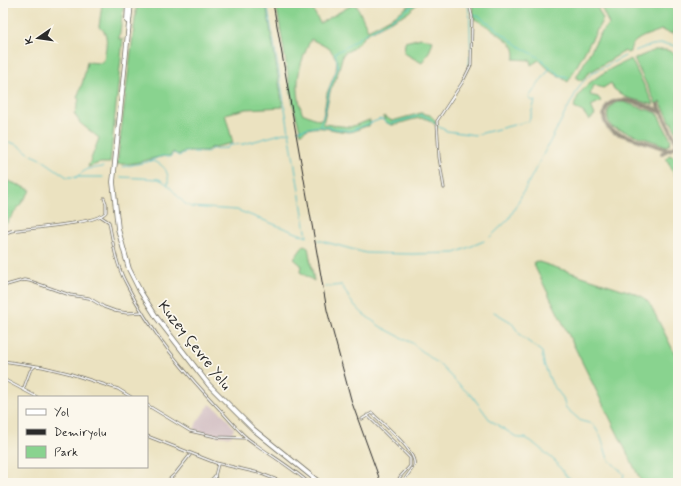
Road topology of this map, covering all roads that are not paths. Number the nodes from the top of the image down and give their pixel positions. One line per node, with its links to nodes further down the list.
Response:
1 (131, 3): 3 (highway); 3 (highway)
2 (469, 3): 5 (street)
3 (122, 83): 4 (highway)
4 (112, 182): 30 (highway, Kuzey Çevre Yolu); 31 (highway, Kuzey Çevre Yolu)
5 (444, 188)
6 (104, 198): 7 (street)
7 (100, 216): 8 (street); 10 (street)
8 (3, 234)
9 (3, 286): 10 (street)
10 (142, 312): 21 (street)
11 (3, 361): 12 (street)
12 (35, 366): 14 (street); 16 (street)
13 (3, 379): 14 (street)
14 (23, 390): 15 (street)
15 (35, 396)
16 (129, 396)
17 (148, 406): 21 (street)
18 (367, 415): 19 (street); 32 (street); 33 (street)
19 (362, 419)
20 (148, 436): 22 (street)
21 (247, 438): 29 (street)
22 (190, 454): 23 (street); 25 (street)
23 (218, 464): 24 (street); 28 (street)
24 (215, 476): 26 (street); 27 (street)
25 (165, 483)
26 (208, 483)
27 (218, 483)
28 (285, 483)
29 (309, 483)
30 (317, 483)
31 (320, 483)
32 (398, 483)
33 (402, 483)

